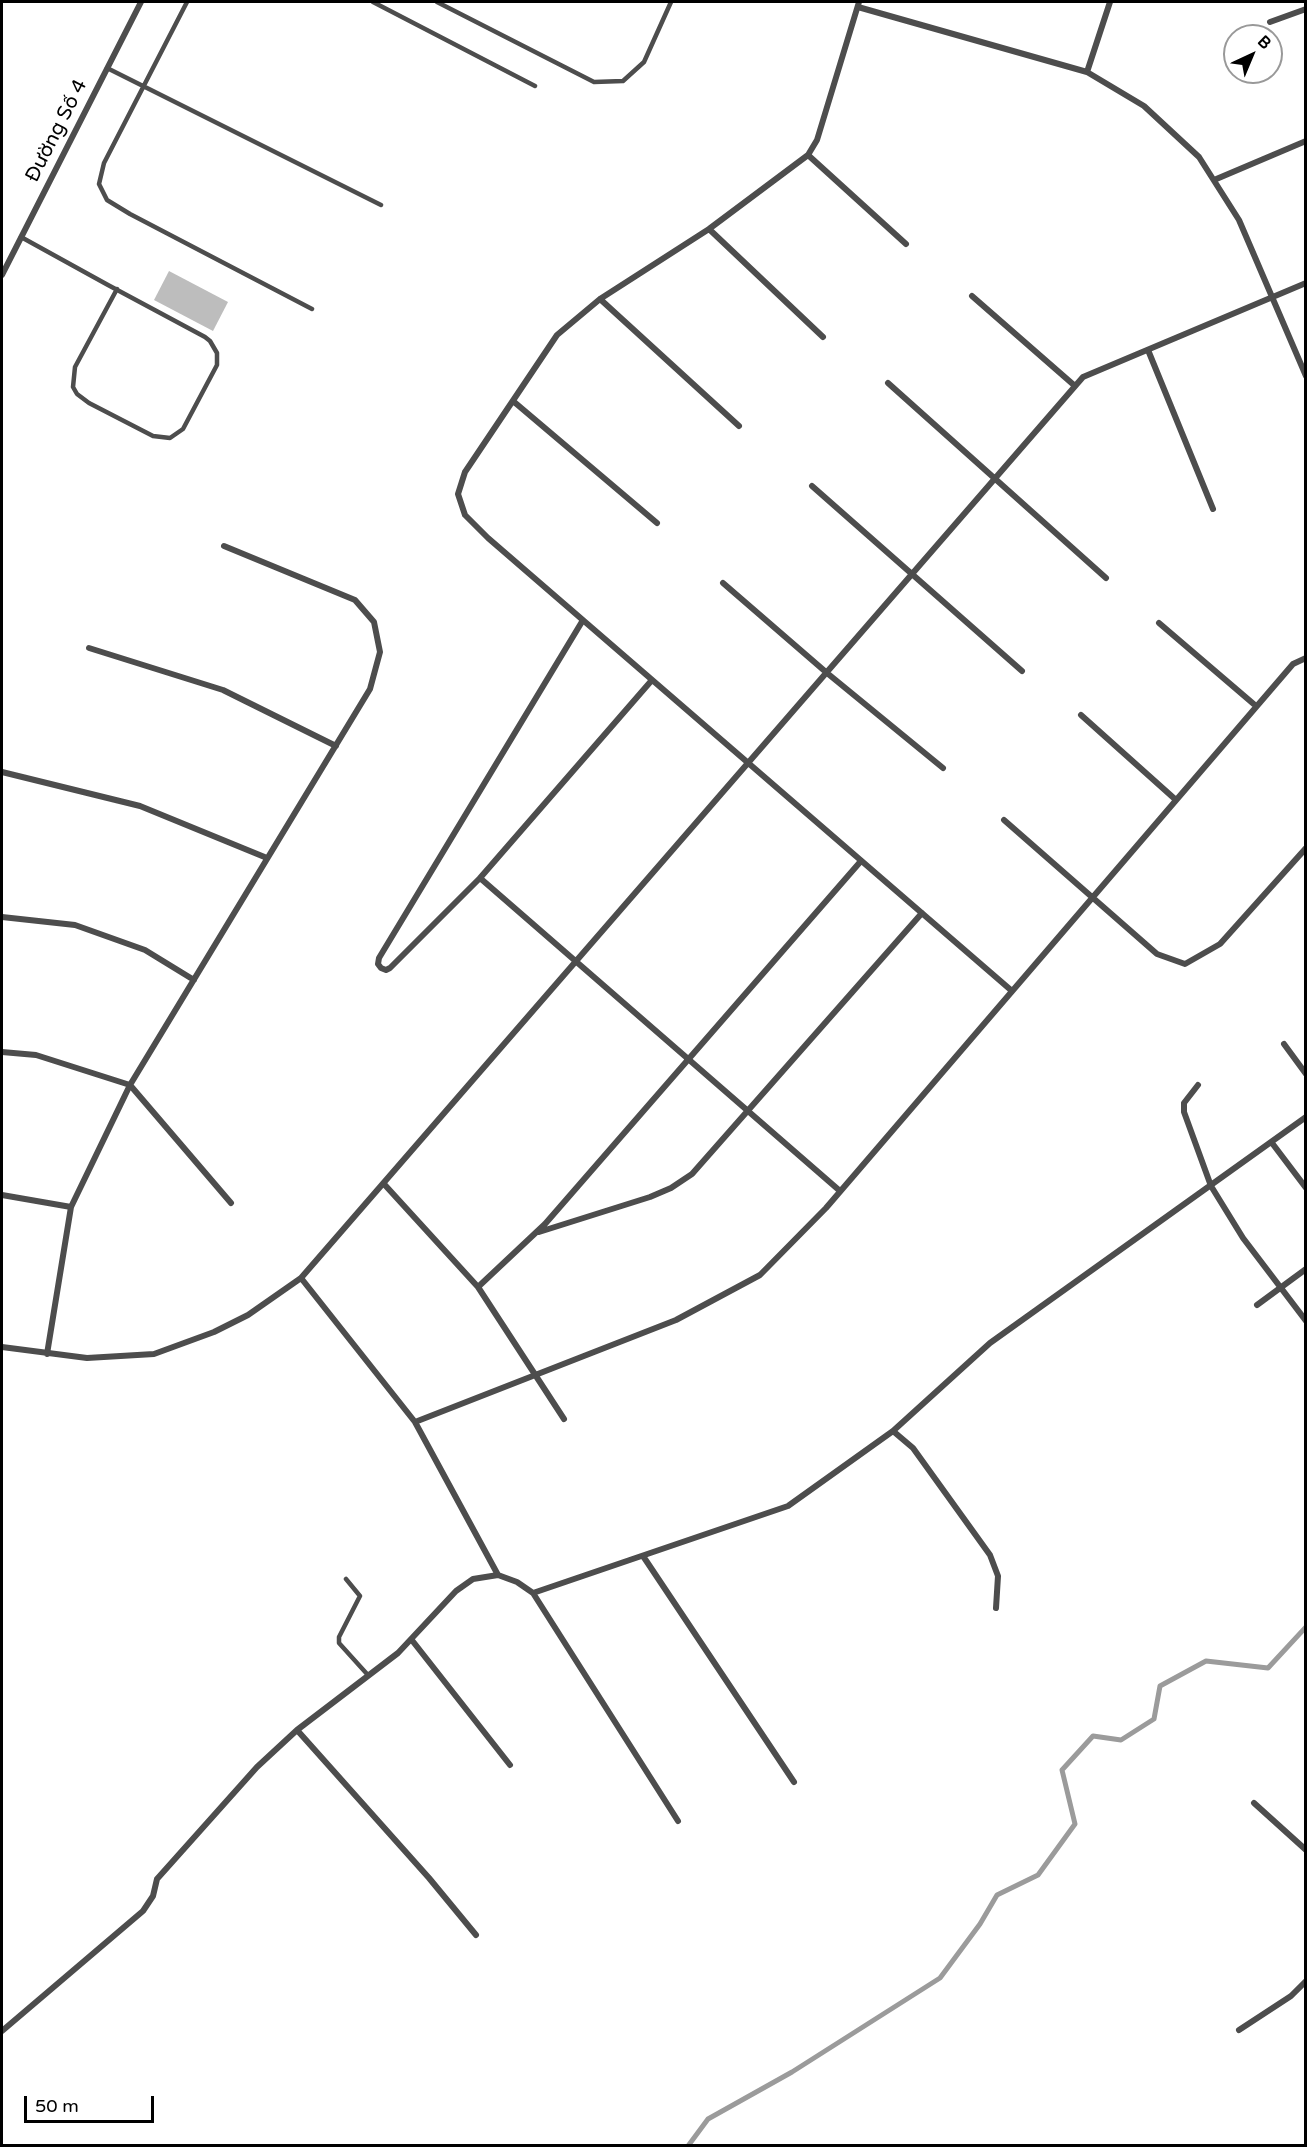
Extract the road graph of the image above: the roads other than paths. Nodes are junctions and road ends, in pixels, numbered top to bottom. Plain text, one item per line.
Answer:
1 (141, 2) edge
2 (186, 2) edge
3 (374, 2) edge
4 (437, 2) edge
5 (671, 2) edge
6 (1110, 2) edge
7 (858, 4) edge
8 (1305, 9) edge
9 (1270, 22) dead end
10 (107, 68) junction
11 (1087, 72) junction
12 (142, 84) junction
13 (536, 86) dead end
14 (1305, 141) edge
15 (808, 155) junction
16 (1214, 180) junction
17 (381, 205) dead end
18 (709, 229) junction
19 (21, 237) junction
20 (906, 244) dead end
21 (2, 275) edge
22 (1305, 283) edge
23 (117, 289) junction
24 (972, 296) dead end
25 (1271, 297) junction
26 (600, 299) junction
27 (312, 309) dead end
28 (823, 337) dead end
29 (1148, 350) junction
30 (1305, 376) edge
31 (888, 383) dead end
32 (1075, 386) junction
33 (513, 401) junction
34 (739, 426) dead end
35 (994, 480) junction
36 (812, 486) dead end
37 (1213, 509) dead end
38 (657, 523) dead end
39 (224, 546) dead end
40 (913, 573) junction
41 (1106, 578) dead end
42 (723, 583) dead end
43 (583, 620) junction
44 (1159, 623) dead end
45 (89, 648) dead end
46 (1305, 658) edge
47 (1022, 671) dead end
48 (827, 673) junction
49 (652, 680) junction
50 (1256, 706) junction
51 (1081, 715) dead end
52 (336, 746) junction
53 (749, 763) junction
54 (944, 768) dead end
55 (2, 772) edge
56 (1176, 800) junction
57 (1004, 820) dead end
58 (1305, 848) edge
59 (267, 858) junction
60 (861, 861) junction
61 (480, 878) junction
62 (1093, 896) junction
63 (922, 913) junction
64 (2, 917) edge
65 (576, 962) junction
66 (194, 980) junction
67 (1012, 991) junction
68 (1284, 1044) dead end
69 (2, 1052) edge
70 (688, 1059) junction
71 (1305, 1074) edge
72 (130, 1085) junction
73 (1198, 1085) dead end
74 (748, 1111) junction
75 (1305, 1117) edge
76 (1272, 1143) junction
77 (384, 1184) junction
78 (1211, 1186) junction
79 (1305, 1188) edge
80 (840, 1191) junction
81 (2, 1195) edge
82 (231, 1203) dead end
83 (71, 1207) junction
84 (536, 1233) junction
85 (1305, 1269) edge
86 (301, 1278) junction
87 (478, 1287) junction
88 (1281, 1287) junction
89 (1257, 1305) dead end
90 (1305, 1321) edge
91 (2, 1347) edge
92 (47, 1354) junction
93 (535, 1375) junction
94 (564, 1419) dead end
95 (415, 1422) junction
96 (893, 1431) junction
97 (643, 1556) junction
98 (498, 1575) junction
99 (346, 1579) dead end
100 (533, 1593) junction
101 (996, 1608) dead end
102 (411, 1639) junction
103 (367, 1674) junction
104 (297, 1730) junction
105 (510, 1765) dead end
106 (794, 1782) dead end
107 (1254, 1803) dead end
108 (678, 1821) dead end
109 (1305, 1850) edge
110 (476, 1935) dead end
111 (1305, 1981) edge
112 (1239, 2030) dead end
113 (2, 2031) edge

1 - 10 street, Đường Số 4
2 - 12 lane
3 - 13 lane
4 - 5 lane
6 - 11 street
7 - 11 street
7 - 15 street
8 - 9 street
10 - 12 lane
10 - 19 street, Đường Số 4
11 - 16 street
12 - 17 lane
12 - 27 lane
14 - 16 street
15 - 18 street
15 - 20 street
16 - 25 street
18 - 26 street
18 - 28 street
19 - 21 street, Đường Số 4
19 - 23 lane
22 - 25 street
23 - 23 lane
24 - 32 street
25 - 29 street
25 - 30 street
26 - 33 street
26 - 34 street
29 - 32 street
29 - 37 street
31 - 35 street
32 - 35 street
33 - 38 street
33 - 43 street
35 - 40 street
35 - 41 street
36 - 40 street
39 - 52 street
40 - 47 street
40 - 48 street
42 - 48 street
43 - 49 street
43 - 61 street
44 - 50 street
45 - 52 street
46 - 50 street
48 - 53 street
48 - 54 street
49 - 53 street
49 - 61 street
50 - 56 street
51 - 56 street
52 - 59 street
53 - 60 street
53 - 65 street
55 - 59 street
56 - 62 street
57 - 62 street
58 - 62 street
59 - 66 street
60 - 63 street
60 - 70 street
61 - 65 street
62 - 67 street
63 - 67 street
63 - 74 street
64 - 66 street
65 - 70 street
65 - 77 street
66 - 72 street
67 - 80 street
68 - 71 street
69 - 72 street
70 - 74 street
70 - 84 street
72 - 82 street
72 - 83 street
73 - 78 street
74 - 80 street
74 - 84 street
75 - 76 street
76 - 78 street
76 - 79 street
77 - 86 street
77 - 87 street
78 - 88 street
78 - 96 street
80 - 93 street
81 - 83 street
83 - 92 street
84 - 87 street
85 - 88 street
86 - 92 street
86 - 95 street
87 - 93 street
88 - 89 street
88 - 90 street
91 - 92 street
93 - 94 street
93 - 95 street
95 - 98 street
96 - 97 street
96 - 101 street
97 - 100 street
97 - 106 street
98 - 100 street
98 - 102 street
99 - 103 lane
100 - 108 street
102 - 103 street
102 - 105 street
103 - 104 street
104 - 110 street
104 - 113 street
107 - 109 street
111 - 112 street

